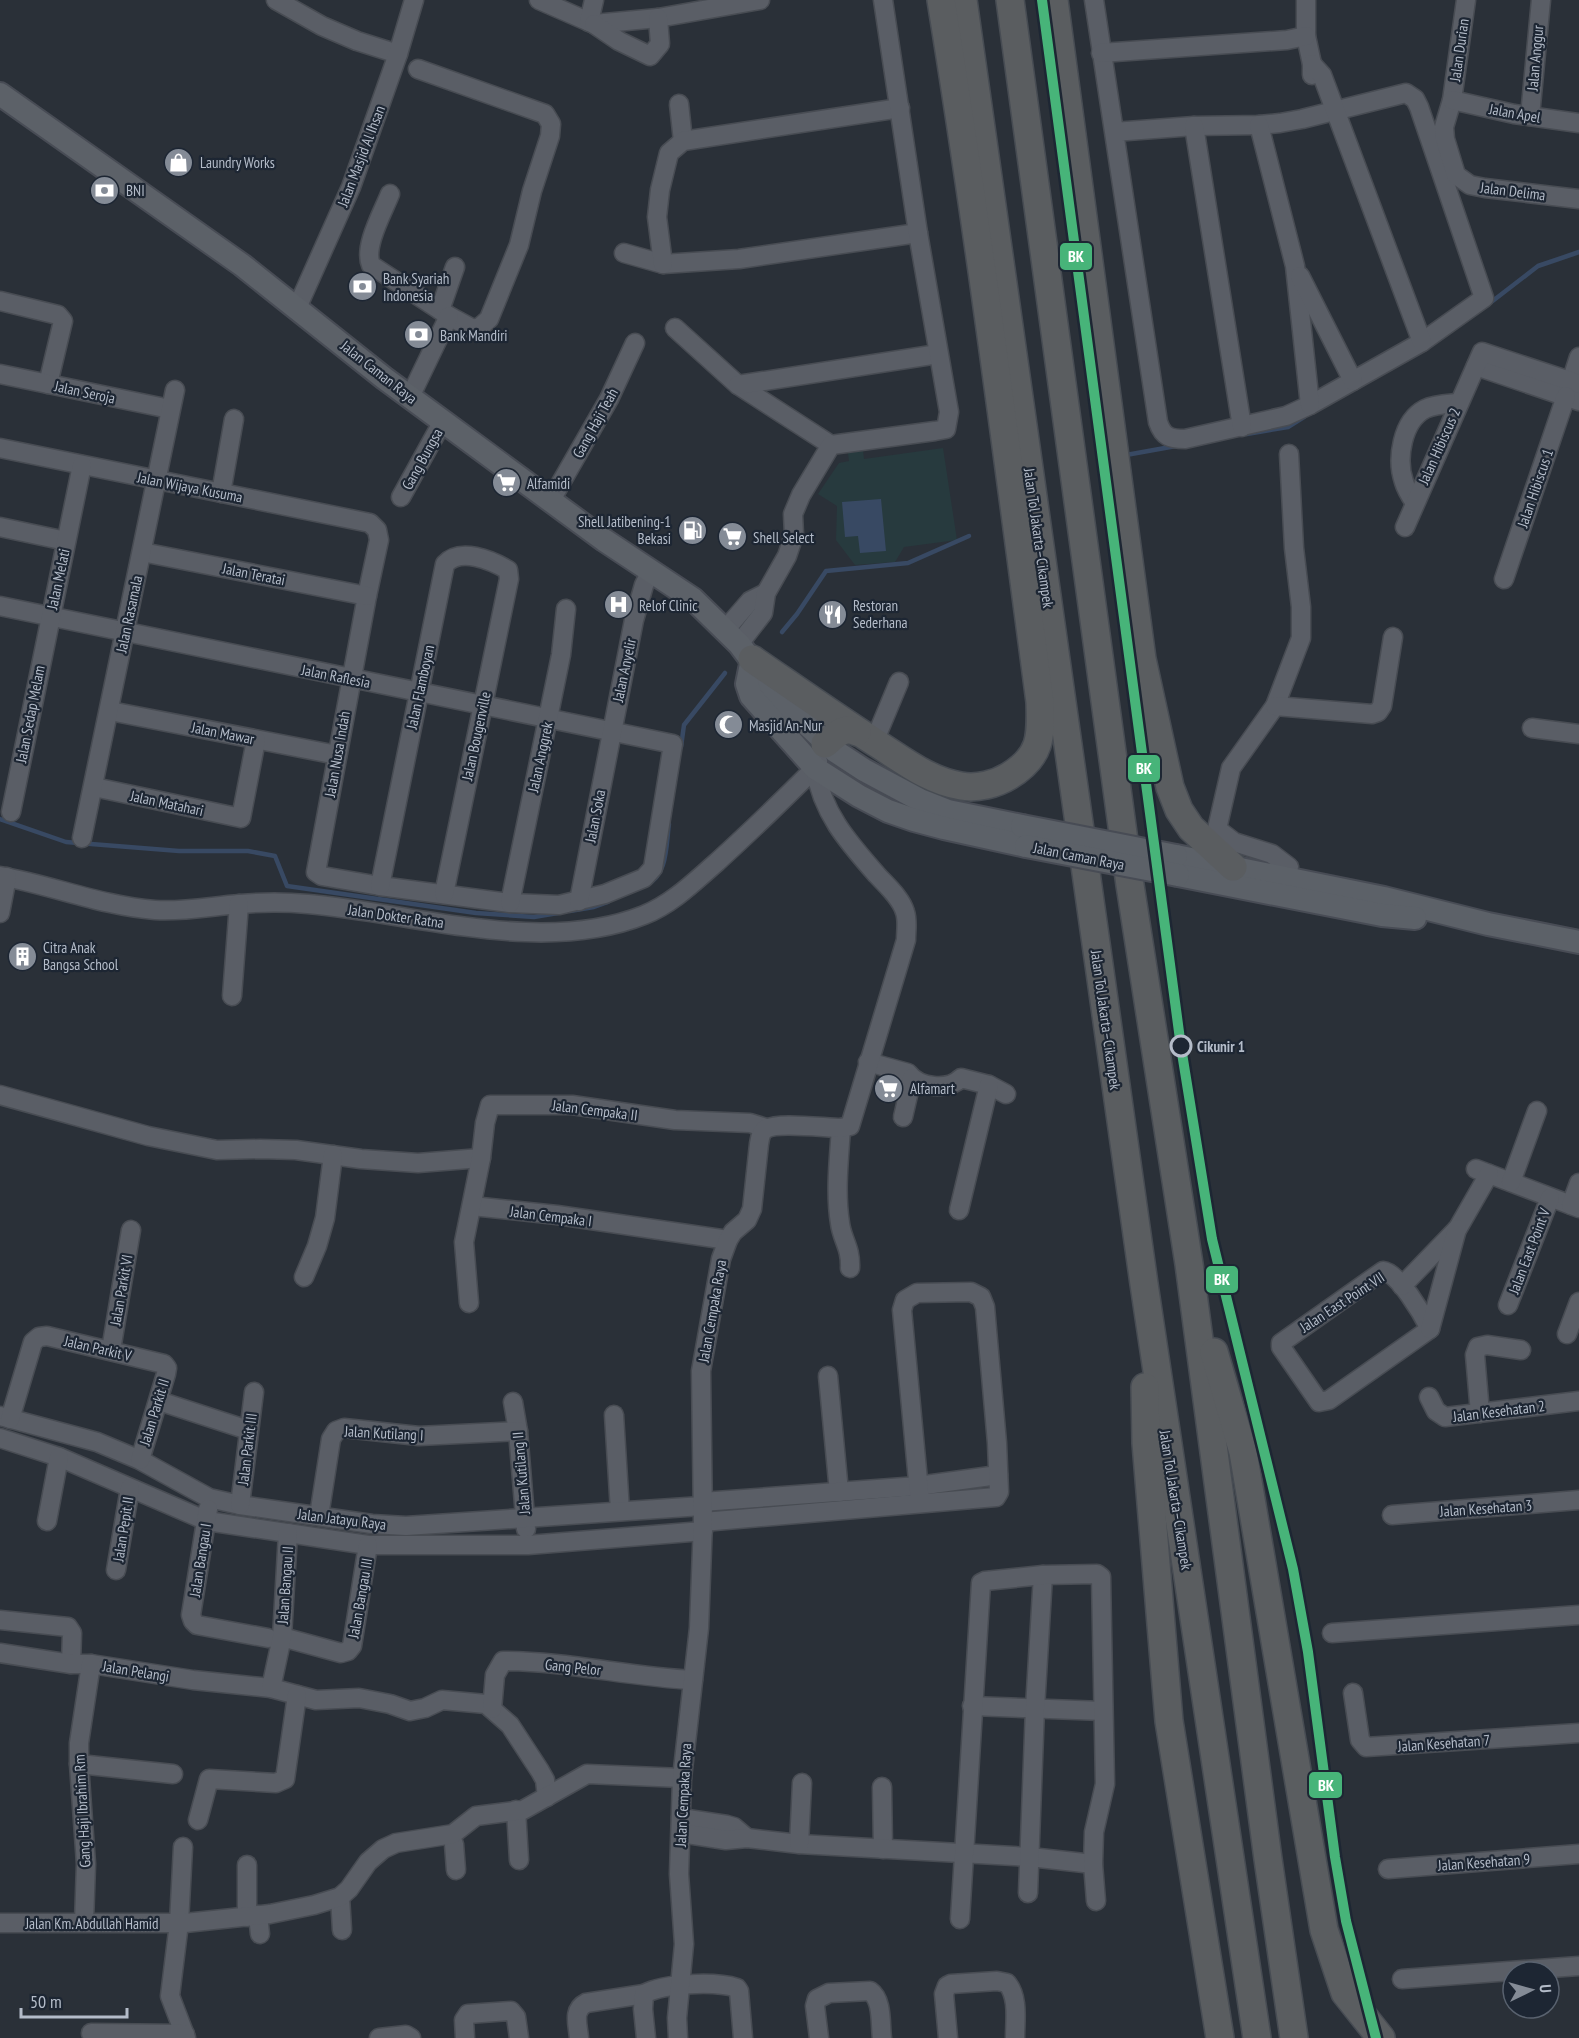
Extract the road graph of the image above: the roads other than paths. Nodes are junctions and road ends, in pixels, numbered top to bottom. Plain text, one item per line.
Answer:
1 (276, 0) edge
2 (414, 0) edge
3 (539, 0) edge
4 (594, 0) edge
5 (760, 0) edge
6 (883, 0) edge
7 (941, 0) edge
8 (963, 0) edge
9 (1011, 0) edge
10 (1054, 0) edge
11 (1094, 0) edge
12 (1306, 0) edge
13 (1466, 0) edge
14 (1540, 0) edge
15 (658, 18) junction
16 (592, 23) junction
17 (1306, 36) junction
18 (1101, 53) junction
19 (398, 54) junction
20 (418, 69) dead end
21 (0, 94) edge
22 (1452, 100) junction
23 (678, 104) dead end
24 (900, 108) junction
25 (1329, 113) junction
26 (1530, 117) junction
27 (1579, 123) edge
28 (1258, 125) junction
29 (1194, 126) junction
30 (1114, 132) junction
31 (683, 141) junction
32 (390, 194) dead end
33 (1579, 199) edge
34 (918, 233) junction
35 (624, 252) dead end
36 (663, 264) junction
37 (1295, 266) junction
38 (455, 267) dead end
39 (0, 300) edge
40 (297, 308) junction
41 (444, 313) junction
42 (675, 328) dead end
43 (1422, 342) junction
44 (635, 343) dead end
45 (938, 354) junction
46 (1579, 357) edge
47 (0, 374) edge
48 (1353, 381) junction
49 (48, 384) junction
50 (738, 385) junction
51 (175, 390) dead end
52 (1574, 391) edge
53 (410, 397) junction
54 (1458, 403) junction
55 (1310, 405) junction
56 (170, 409) junction
57 (234, 419) dead end
58 (443, 421) junction
59 (1242, 426) junction
60 (831, 445) junction
61 (0, 448) edge
62 (1289, 454) dead end
63 (82, 465) junction
64 (157, 480) junction
65 (221, 493) junction
66 (401, 497) dead end
67 (551, 500) junction
68 (1415, 503) junction
69 (0, 527) edge
70 (1405, 527) dead end
71 (377, 530) joint
72 (66, 541) junction
73 (142, 552) junction
74 (660, 577) junction
75 (509, 579) joint
76 (1504, 579) dead end
77 (367, 596) junction
78 (0, 606) edge
79 (566, 609) dead end
80 (50, 617) junction
81 (124, 633) junction
82 (1393, 637) dead end
83 (738, 644) junction
84 (351, 679) junction
85 (899, 682) dead end
86 (419, 692) junction
87 (483, 704) junction
88 (1275, 706) junction
89 (110, 711) junction
90 (548, 717) junction
91 (1532, 728) dead end
92 (611, 731) junction
93 (1579, 734) edge
94 (786, 736) junction
95 (865, 737) junction
96 (256, 740) junction
97 (337, 755) junction
98 (820, 756) junction
99 (94, 787) junction
100 (10, 812) dead end
101 (762, 822) junction
102 (82, 838) dead end
103 (1233, 867) junction
104 (1289, 867) dead end
105 (1200, 870) junction
106 (3, 876) edge
107 (380, 886) junction
108 (444, 894) junction
109 (579, 901) junction
110 (510, 903) junction
111 (239, 904) junction
112 (1383, 907) junction
113 (0, 913) edge
114 (1579, 942) edge
115 (232, 996) dead end
116 (868, 1062) junction
117 (912, 1078) junction
118 (989, 1085) junction
119 (1006, 1094) dead end
120 (0, 1095) edge
121 (1537, 1111) dead end
122 (903, 1117) dead end
123 (766, 1128) junction
124 (841, 1128) junction
125 (333, 1155) junction
126 (481, 1158) junction
127 (1511, 1182) junction
128 (1579, 1183) edge
129 (1550, 1198) junction
130 (472, 1206) junction
131 (1575, 1206) edge
132 (959, 1210) dead end
133 (1458, 1228) junction
134 (131, 1230) dead end
135 (728, 1240) junction
136 (1189, 1264) junction
137 (850, 1268) dead end
138 (304, 1277) dead end
139 (1144, 1284) junction
140 (1402, 1286) junction
141 (1579, 1302) edge
142 (469, 1303) dead end
143 (1508, 1305) dead end
144 (1430, 1329) junction
145 (1567, 1334) dead end
146 (111, 1350) junction
147 (1521, 1350) dead end
148 (164, 1364) joint
149 (828, 1376) dead end
150 (254, 1392) dead end
151 (1429, 1397) dead end
152 (159, 1401) junction
153 (1579, 1401) edge
154 (513, 1402) dead end
155 (1480, 1413) junction
156 (614, 1415) dead end
157 (5, 1418) edge
158 (248, 1430) junction
159 (518, 1431) junction
160 (0, 1437) edge
161 (59, 1457) junction
162 (140, 1460) junction
163 (130, 1488) junction
164 (838, 1492) junction
165 (919, 1494) junction
166 (209, 1498) junction
167 (1579, 1500) edge
168 (240, 1505) junction
169 (620, 1511) junction
170 (703, 1515) junction
171 (1392, 1515) dead end
172 (319, 1516) junction
173 (525, 1518) junction
174 (47, 1521) dead end
175 (207, 1521) junction
176 (288, 1533) junction
177 (369, 1545) junction
178 (528, 1545) junction
179 (116, 1570) dead end
180 (1043, 1575) junction
181 (1579, 1615) edge
182 (0, 1620) edge
183 (1332, 1633) dead end
184 (275, 1638) junction
185 (0, 1653) edge
186 (71, 1664) junction
187 (91, 1664) junction
188 (693, 1680) junction
189 (271, 1688) junction
190 (1353, 1693) dead end
191 (297, 1695) junction
192 (972, 1706) junction
193 (492, 1708) junction
194 (1035, 1708) junction
195 (1103, 1711) junction
196 (1579, 1733) edge
197 (79, 1764) junction
198 (173, 1774) dead end
199 (682, 1778) junction
200 (802, 1783) dead end
201 (882, 1787) dead end
202 (547, 1797) junction
203 (516, 1810) junction
204 (198, 1820) dead end
205 (681, 1825) junction
206 (747, 1838) junction
207 (454, 1844) dead end
208 (798, 1844) junction
209 (183, 1847) dead end
210 (883, 1849) junction
211 (964, 1854) junction
212 (1579, 1854) edge
213 (1030, 1857) junction
214 (519, 1860) dead end
215 (1093, 1864) junction
216 (247, 1865) dead end
217 (1388, 1869) dead end
218 (456, 1870) dead end
219 (1028, 1893) dead end
220 (340, 1897) junction
221 (1096, 1901) dead end
222 (253, 1916) junction
223 (960, 1919) dead end
224 (84, 1922) junction
225 (0, 1923) edge
226 (182, 1923) junction
227 (342, 1930) dead end
228 (260, 1934) dead end
229 (1579, 1966) edge
230 (1402, 1979) dead end
231 (679, 1985) junction
232 (644, 1994) junction
233 (91, 2033) dead end
234 (186, 2036) edge
235 (407, 2037) edge
236 (380, 2038) edge
237 (465, 2038) edge
238 (519, 2038) edge
239 (579, 2038) edge
240 (646, 2038) edge
241 (678, 2038) edge
242 (743, 2038) edge
243 (819, 2038) edge
244 (882, 2038) edge
245 (948, 2038) edge
246 (1015, 2038) edge
247 (1220, 2038) edge
248 (1257, 2038) edge
249 (1294, 2038) edge
250 (1382, 2038) edge

1 - 19 street
2 - 19 street, Jalan Masjid Al Ihsan
3 - 16 street
4 - 16 street
5 - 15 street
6 - 24 street
7 - 95 highway
8 - 139 highway, Jalan Tol Jakarta–Cikampek
9 - 136 highway
10 - 103 highway
11 - 18 street
12 - 17 street
13 - 22 street, Jalan Durian
14 - 26 street, Jalan Anggur
15 - 16 street
15 - 16 street
17 - 18 street
17 - 25 street
18 - 30 street
19 - 40 street, Jalan Masjid Al Ihsan
20 - 41 street
21 - 40 main road, Jalan Caman Raya
22 - 26 street, Jalan Apel
22 - 33 street, Jalan Delima
23 - 31 street
24 - 31 street
24 - 34 street
25 - 28 street
25 - 43 street
25 - 43 street
26 - 27 street, Jalan Apel
28 - 29 street
28 - 37 street
29 - 30 street
29 - 59 street
30 - 59 street
31 - 36 street
32 - 41 street
34 - 36 street
34 - 45 street
35 - 36 street
37 - 48 street
37 - 55 street
38 - 41 street
39 - 49 street
40 - 53 main road, Jalan Caman Raya
41 - 53 street
42 - 50 street
43 - 48 street
44 - 67 street, Gang Haji Teah
45 - 50 street
45 - 60 street
46 - 52 street, Jalan Hibiscus 1
47 - 49 street, Jalan Seroja
48 - 55 street
49 - 56 street, Jalan Seroja
50 - 60 street
51 - 56 street, Jalan Rasamala
52 - 54 street, Jalan Hibiscus 2
52 - 76 street, Jalan Hibiscus 1
53 - 58 main road, Jalan Caman Raya
54 - 68 street, Jalan Hibiscus 2
54 - 68 street
55 - 59 street
56 - 64 street, Jalan Rasamala
57 - 65 street
58 - 66 street, Gang Bungsa
58 - 67 main road, Jalan Caman Raya
60 - 83 street
61 - 63 street, Jalan Wijaya Kusuma
62 - 88 street
63 - 64 street, Jalan Wijaya Kusuma
63 - 72 street, Jalan Melati
64 - 65 street, Jalan Wijaya Kusuma
64 - 73 street, Jalan Rasamala
65 - 71 street, Jalan Wijaya Kusuma
67 - 74 main road, Jalan Caman Raya
68 - 70 street, Jalan Hibiscus 2
69 - 72 street, Jalan Melati
71 - 77 street, Jalan Nusa Indah
72 - 80 street, Jalan Melati
73 - 77 street, Jalan Teratai
73 - 81 street, Jalan Rasamala
74 - 83 main road, Jalan Caman Raya
74 - 92 street, Jalan Anyelir
75 - 86 street, Jalan Flamboyan
75 - 87 street, Jalan Bougenville
77 - 84 street, Jalan Nusa Indah
78 - 80 street, Jalan Raflesia
79 - 90 street, Jalan Anggrek
80 - 81 street, Jalan Raflesia
80 - 100 street, Jalan Sedap Melam
81 - 84 street, Jalan Raflesia
81 - 89 street, Jalan Rasamala
82 - 88 street
83 - 94 main road, Jalan Caman Raya
83 - 95 highway
83 - 98 main road, Jalan Caman Raya
84 - 86 street, Jalan Raflesia
84 - 97 street, Jalan Nusa Indah
85 - 95 street
86 - 87 street, Jalan Raflesia
86 - 107 street, Jalan Flamboyan
87 - 90 street, Jalan Raflesia
87 - 108 street, Jalan Bougenville
88 - 104 street
89 - 96 street, Jalan Mawar
89 - 99 street, Jalan Rasamala
90 - 92 street, Jalan Raflesia
90 - 110 street, Jalan Anggrek
91 - 93 street
92 - 109 street, Jalan Soka
92 - 109 street, Jalan Raflesia
94 - 98 main road, Jalan Caman Raya
94 - 101 street, Jalan Dokter Ratna
95 - 98 highway
96 - 97 street, Jalan Mawar
96 - 99 street, Jalan Matahari
97 - 107 street, Jalan Nusa Indah
98 - 101 street, Jalan Dokter Ratna
98 - 105 main road, Jalan Caman Raya, bridge
98 - 116 street
99 - 102 street, Jalan Rasamala
101 - 111 street, Jalan Dokter Ratna
103 - 105 main road, Jalan Caman Raya
103 - 112 main road, Jalan Caman Raya
105 - 112 main road, Jalan Caman Raya
106 - 111 street, Jalan Dokter Ratna
106 - 113 street
107 - 108 street
108 - 110 street
109 - 110 street
111 - 115 street
112 - 114 main road, Jalan Caman Raya
116 - 117 street
116 - 124 street
117 - 118 street
117 - 122 street
118 - 119 street
118 - 132 street
120 - 125 street
121 - 127 street
123 - 124 street
123 - 126 street, Jalan Cempaka II
123 - 135 street, Jalan Cempaka Raya
124 - 137 street
125 - 126 street
125 - 138 street
126 - 130 street, Jalan Cempaka II
127 - 129 street
127 - 133 street
128 - 131 street
129 - 131 street
129 - 143 street, Jalan East Point V
130 - 135 street, Jalan Cempaka I
130 - 142 street
133 - 140 street
133 - 144 street
134 - 146 street, Jalan Parkit VI
135 - 170 street, Jalan Cempaka Raya
136 - 249 highway
136 - 250 highway
139 - 247 highway
139 - 248 highway, Jalan Tol Jakarta–Cikampek
140 - 144 street, Jalan East Point VII
140 - 144 street, Jalan East Point VII
141 - 145 street
146 - 148 street, Jalan Parkit V
146 - 157 street, Jalan Parkit V
147 - 155 street
148 - 152 street, Jalan Parkit II
149 - 164 street
150 - 158 street, Jalan Parkit III
151 - 155 street, Jalan Kesehatan 2
152 - 158 street
152 - 162 street, Jalan Parkit II
153 - 155 street, Jalan Kesehatan 2
154 - 159 street, Jalan Kutilang II
156 - 169 street
157 - 162 street, Jalan Jatayu Raya
158 - 168 street, Jalan Parkit III
159 - 172 street, Jalan Kutilang I
159 - 173 street, Jalan Kutilang II
160 - 161 street, Jalan Jatayu Raya
161 - 163 street, Jalan Jatayu Raya
161 - 174 street
162 - 166 street, Jalan Jatayu Raya
163 - 175 street, Jalan Jatayu Raya
163 - 179 street, Jalan Pepit II
164 - 165 street
164 - 170 street
165 - 165 street
165 - 170 street
166 - 168 street, Jalan Jatayu Raya
166 - 175 street, Jalan Bangau I
167 - 171 street, Jalan Kesehatan 3
168 - 172 street, Jalan Jatayu Raya
169 - 170 street, Jalan Jatayu Raya
169 - 173 street, Jalan Jatayu Raya
170 - 178 street, Jalan Jatayu Raya
170 - 188 street, Jalan Cempaka Raya
172 - 173 street, Jalan Jatayu Raya
173 - 178 street, Jalan Kutilang II
175 - 176 street, Jalan Jatayu Raya
175 - 184 street, Jalan Bangau I
176 - 177 street, Jalan Jatayu Raya
176 - 184 street, Jalan Bangau II
177 - 178 street, Jalan Jatayu Raya
177 - 184 street, Jalan Bangau III
180 - 192 street
180 - 194 street
180 - 195 street
181 - 183 street
182 - 186 street
184 - 189 street, Jalan Bangau II
185 - 186 street, Jalan Pelangi
186 - 187 street, Jalan Pelangi
187 - 189 street, Jalan Pelangi
187 - 197 street, Gang Haji Ibrahim Rm
188 - 193 street, Gang Pelor
188 - 199 street, Jalan Cempaka Raya
189 - 191 street, Jalan Pelangi
190 - 196 street, Jalan Kesehatan 7
191 - 193 street, Jalan Pelangi
191 - 204 street
192 - 194 street
192 - 211 street
193 - 202 street
194 - 195 street
194 - 213 street
195 - 215 street
197 - 198 street
197 - 224 street, Gang Haji Ibrahim Rm
199 - 202 street
199 - 205 street, Jalan Cempaka Raya
200 - 208 street
201 - 210 street
202 - 203 street
203 - 214 street
203 - 220 street
205 - 206 street
205 - 206 street
205 - 231 street, Jalan Cempaka Raya
206 - 208 street
207 - 218 street
208 - 210 street
209 - 226 street
210 - 211 street
211 - 213 street
211 - 223 street
212 - 217 street, Jalan Kesehatan 9
213 - 215 street
213 - 219 street
215 - 221 street
216 - 222 street
220 - 222 street, Jalan Km. Abdullah Hamid
220 - 227 street
222 - 226 street, Jalan Km. Abdullah Hamid
222 - 228 street
224 - 225 street, Jalan Km. Abdullah Hamid
224 - 226 street, Jalan Km. Abdullah Hamid
226 - 234 street
229 - 230 street
231 - 232 street
231 - 241 street, Jalan Cempaka Raya
231 - 242 street
232 - 239 street
232 - 240 street
233 - 234 street
235 - 236 street
237 - 238 street
243 - 244 street
245 - 246 street

